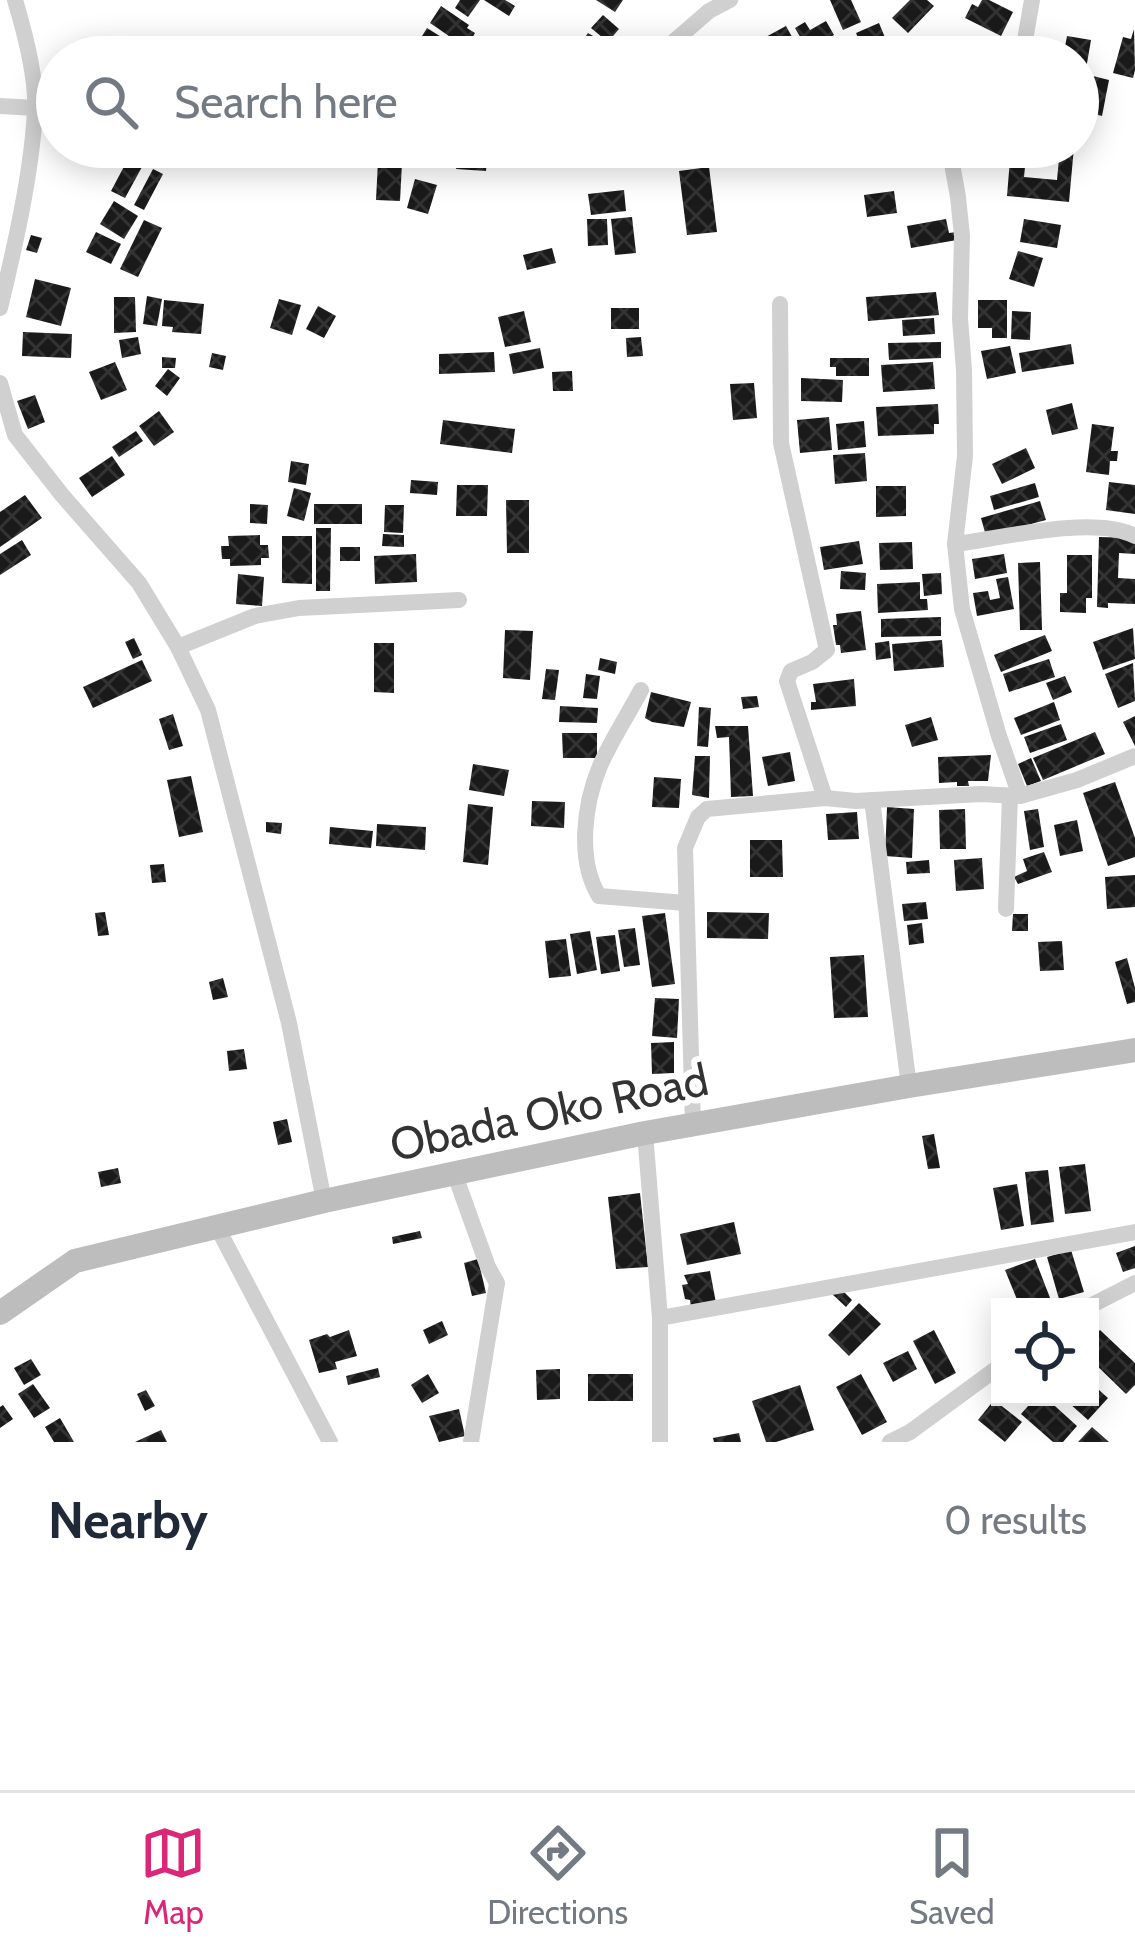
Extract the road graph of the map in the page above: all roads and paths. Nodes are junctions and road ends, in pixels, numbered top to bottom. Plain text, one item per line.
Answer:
1 (15, 0) edge
2 (730, 0) edge
3 (1032, 0) edge
4 (681, 36) edge
5 (1026, 36) edge
6 (0, 106) edge
7 (36, 108) junction
8 (952, 168) edge
9 (9, 239) edge
10 (780, 304) dead end
11 (0, 308) edge
12 (0, 383) edge
13 (1135, 536) edge
14 (955, 544) junction
15 (460, 600) dead end
16 (178, 647) junction
17 (641, 690) dead end
18 (1135, 755) edge
19 (1015, 796) junction
20 (825, 798) junction
21 (872, 800) junction
22 (685, 903) junction
23 (1006, 909) dead end
24 (1135, 1050) edge
25 (910, 1086) junction
26 (693, 1124) junction
27 (645, 1132) junction
28 (455, 1175) junction
29 (324, 1201) junction
30 (217, 1227) junction
31 (1135, 1232) edge
32 (1135, 1282) edge
33 (1099, 1301) edge
34 (0, 1313) edge
35 (660, 1318) junction
36 (991, 1373) edge
37 (912, 1437) edge
38 (330, 1442) edge
39 (471, 1442) edge
40 (660, 1442) edge
41 (890, 1442) edge

1 - 7 street
2 - 4 street
3 - 5 street
6 - 7 street
7 - 9 street
8 - 14 street
9 - 11 street
10 - 20 street
12 - 16 street
13 - 14 street
14 - 19 street
15 - 16 street
16 - 29 street
17 - 22 street
18 - 19 street
19 - 21 street
19 - 23 street
20 - 21 street
20 - 22 street
21 - 25 street
22 - 26 street
24 - 25 main road, Obada Oko Road
25 - 26 main road, Obada Oko Road
26 - 27 main road, Obada Oko Road
27 - 28 main road, Obada Oko Road
27 - 35 street
28 - 29 main road, Obada Oko Road
28 - 39 street
29 - 30 main road, Obada Oko Road
30 - 34 main road, Obada Oko Road
30 - 38 street
31 - 35 street
32 - 33 street
35 - 40 street
36 - 37 street
37 - 41 street

